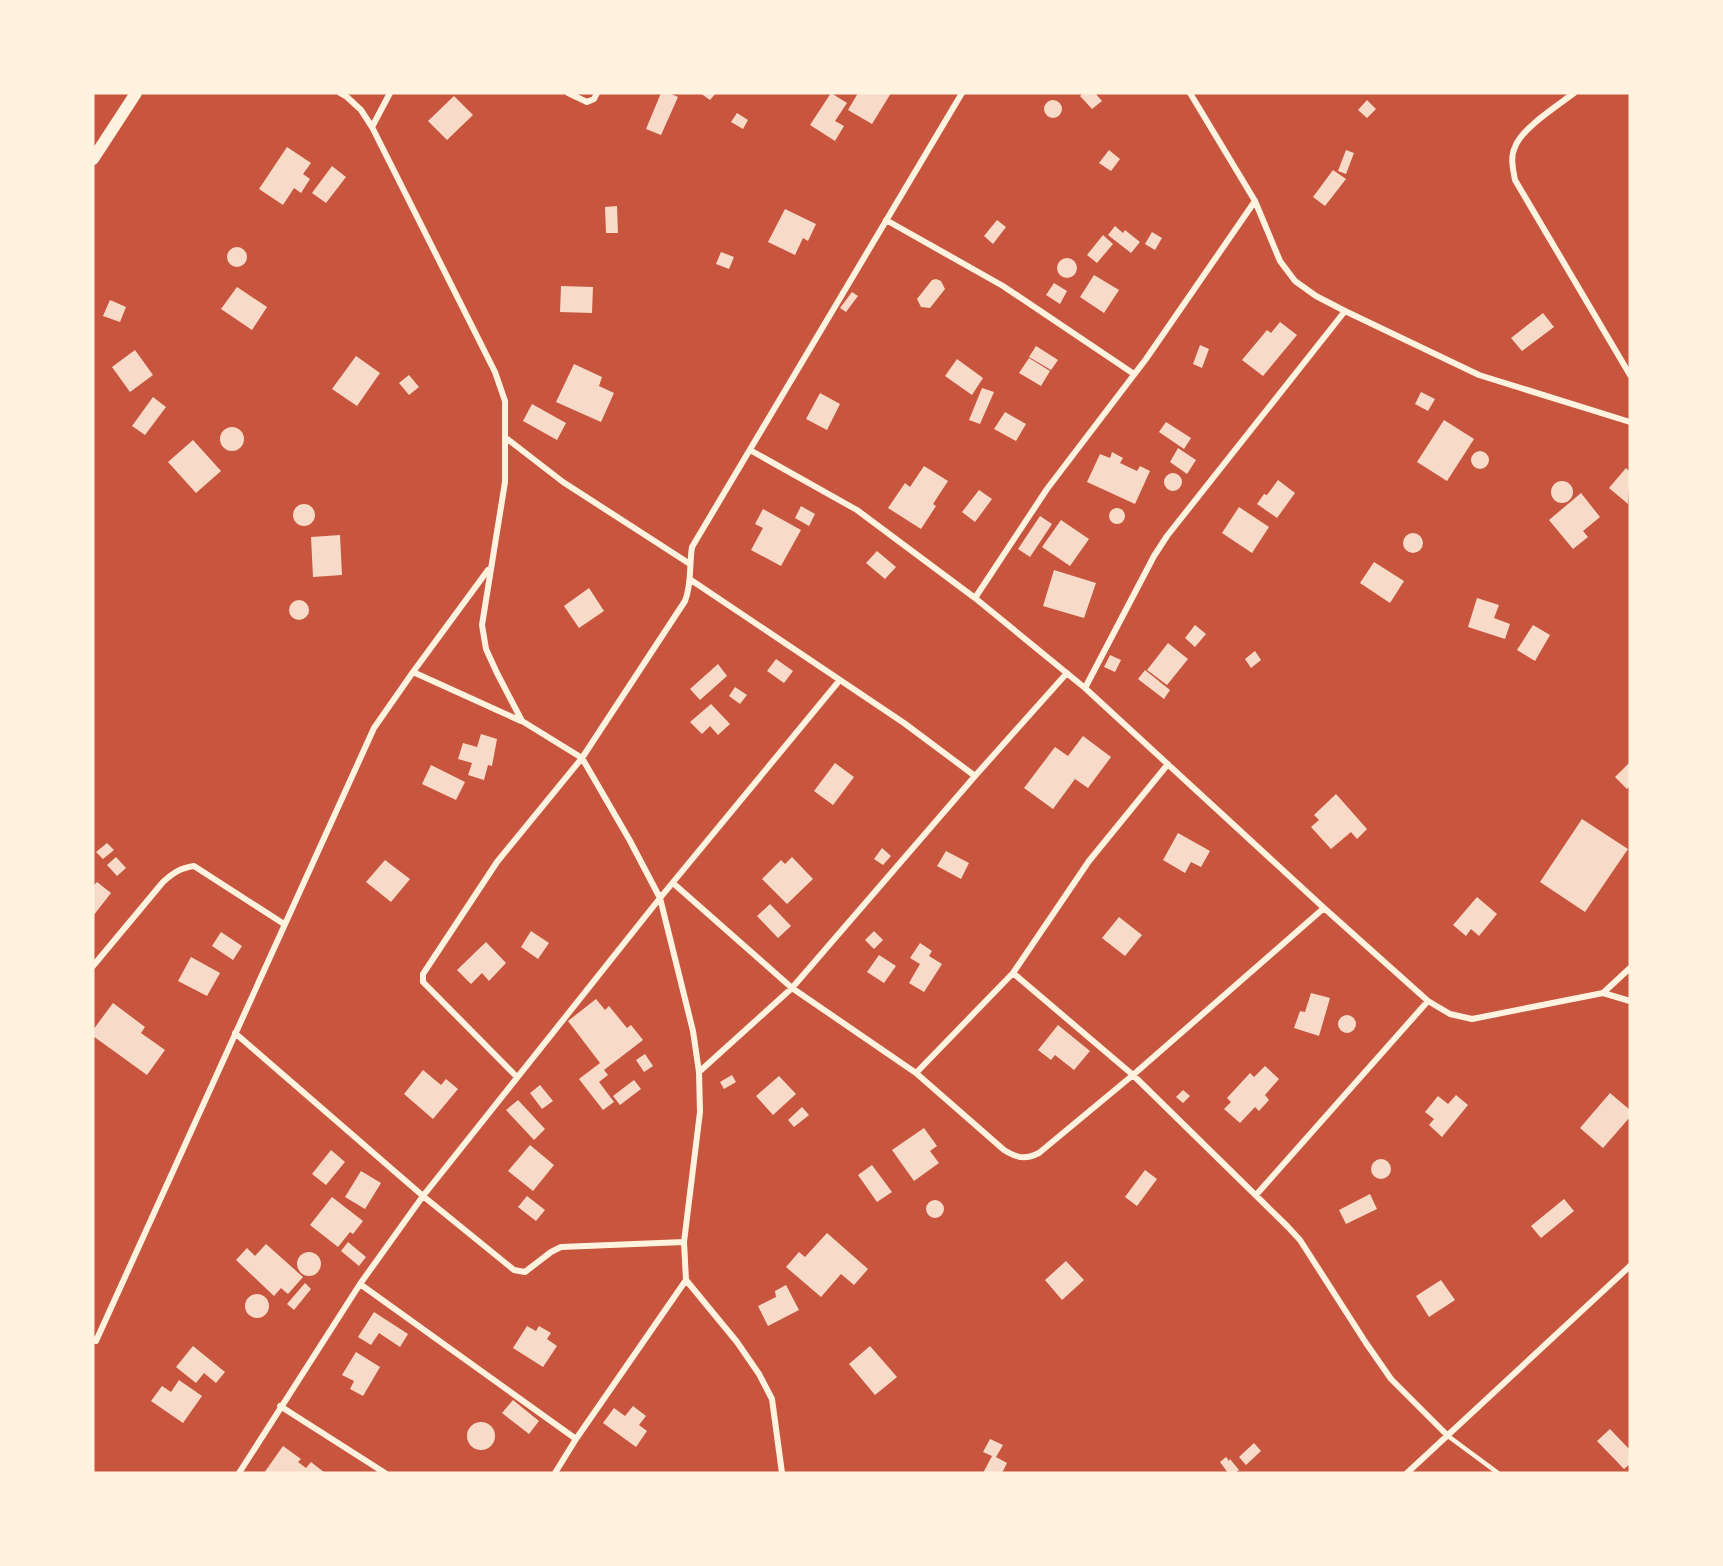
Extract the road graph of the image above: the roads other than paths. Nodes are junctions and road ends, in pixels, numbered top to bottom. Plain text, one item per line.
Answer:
1 (136, 93) edge
2 (340, 93) edge
3 (390, 93) edge
4 (567, 93) edge
5 (597, 93) edge
6 (962, 93) edge
7 (1190, 93) edge
8 (1574, 93) edge
9 (372, 127) junction
10 (93, 159) edge
11 (1254, 201) junction
12 (886, 220) junction
13 (1345, 311) junction
14 (1134, 374) junction
15 (1630, 375) edge
16 (1630, 422) edge
17 (506, 438) junction
18 (750, 450) junction
19 (690, 564) junction
20 (491, 567) junction
21 (691, 580) junction
22 (975, 598) junction
23 (413, 672) junction
24 (1067, 673) junction
25 (839, 681) junction
26 (1085, 688) junction
27 (522, 721) junction
28 (582, 758) junction
29 (1168, 764) junction
30 (975, 776) junction
31 (673, 883) junction
32 (660, 898) junction
33 (1324, 908) junction
34 (284, 924) junction
35 (93, 966) edge
36 (1630, 968) edge
37 (1014, 973) junction
38 (792, 988) junction
39 (1603, 993) junction
40 (1428, 1001) junction
41 (1630, 1001) edge
42 (235, 1034) junction
43 (699, 1072) junction
44 (916, 1072) junction
45 (1133, 1075) junction
46 (517, 1077) junction
47 (1256, 1195) junction
48 (423, 1196) junction
49 (684, 1242) junction
50 (1630, 1266) edge
51 (686, 1280) junction
52 (360, 1284) junction
53 (95, 1340) edge
54 (93, 1348) edge
55 (280, 1406) junction
56 (1448, 1436) junction
57 (576, 1439) junction
58 (239, 1473) edge
59 (385, 1473) edge
60 (555, 1473) edge
61 (782, 1473) edge
62 (1407, 1473) edge
63 (1498, 1473) edge

1 - 10 main road
2 - 9 street
3 - 9 street
4 - 5 street
6 - 12 street
7 - 11 street
8 - 15 street
9 - 17 street
11 - 13 street
11 - 14 street
12 - 14 street
12 - 18 street
13 - 16 street
13 - 26 street
14 - 22 street
17 - 19 street
17 - 20 street
18 - 19 street
18 - 22 street
19 - 21 street
20 - 23 street
20 - 27 street
21 - 25 street
21 - 28 street
22 - 24 street
23 - 27 street
23 - 34 street
24 - 26 street
24 - 30 street
25 - 30 street
25 - 31 street
26 - 29 street
27 - 28 street
28 - 32 street
28 - 46 street
29 - 33 street
29 - 37 street
30 - 38 street
31 - 32 street
31 - 38 street
32 - 43 street
32 - 46 street
33 - 40 street
33 - 45 street
34 - 35 street
34 - 42 street
36 - 39 street
37 - 44 street
37 - 45 street
38 - 43 street
38 - 44 street
39 - 40 street
39 - 41 street
40 - 47 street
42 - 48 street
42 - 53 street
43 - 49 street
44 - 45 street
45 - 47 street
46 - 48 street
47 - 56 street
48 - 49 street
48 - 52 street
49 - 51 street
50 - 56 street
51 - 57 street
51 - 61 street
52 - 55 street
52 - 57 street
53 - 54 street
55 - 58 street
55 - 59 street
56 - 62 street
56 - 63 lane
57 - 60 street

